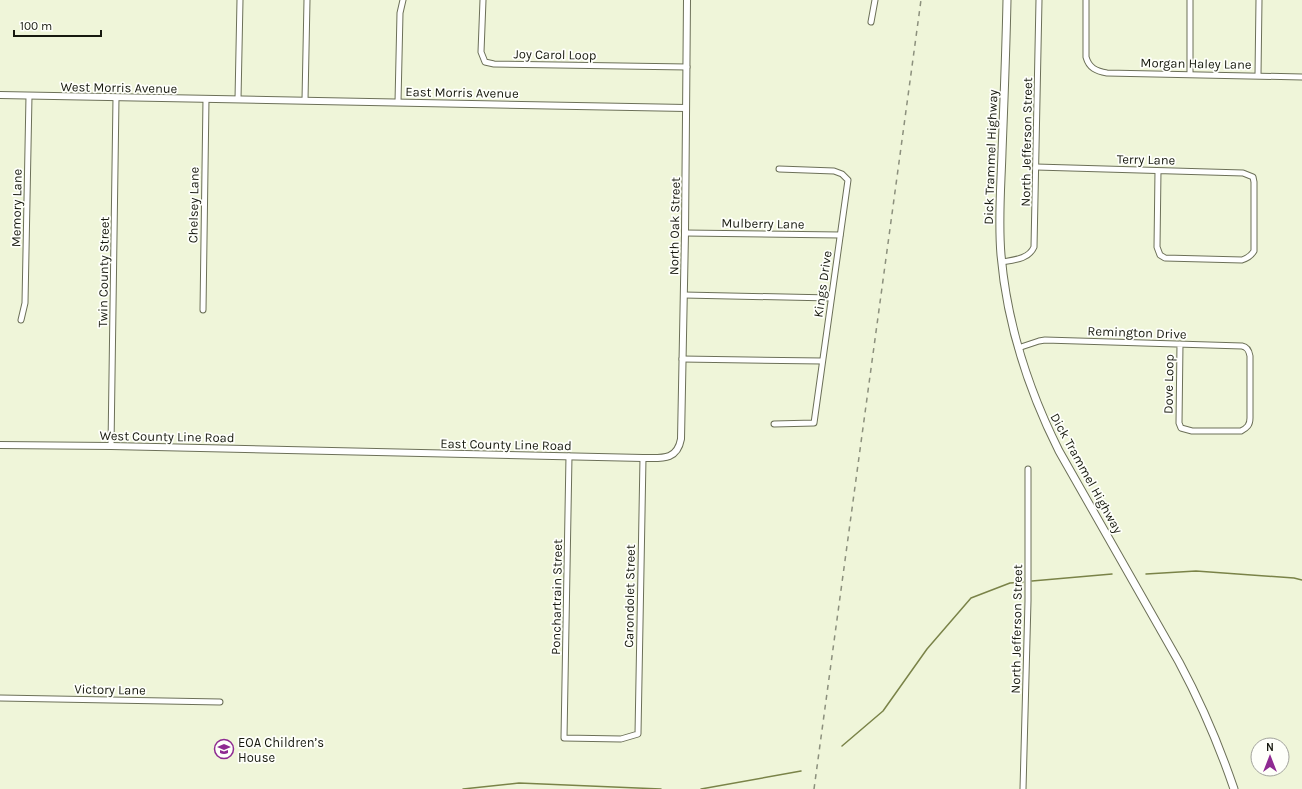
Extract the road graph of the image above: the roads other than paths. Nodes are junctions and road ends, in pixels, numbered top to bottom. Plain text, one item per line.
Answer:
1 (240, 0) edge
2 (307, 0) edge
3 (403, 0) edge
4 (483, 0) edge
5 (687, 0) edge
6 (875, 0) edge
7 (1007, 0) edge
8 (1039, 0) edge
9 (1086, 0) edge
10 (1190, 0) edge
11 (1259, 0) edge
12 (872, 22) dead end
13 (687, 67) junction
14 (1190, 74) junction
15 (1258, 75) junction
16 (1302, 77) edge
17 (0, 95) edge
18 (29, 96) junction
19 (116, 98) junction
20 (206, 99) junction
21 (238, 99) junction
22 (305, 100) junction
23 (398, 102) junction
24 (686, 108) junction
25 (1036, 168) junction
26 (779, 169) dead end
27 (1158, 171) junction
28 (685, 233) junction
29 (840, 235) junction
30 (1002, 262) junction
31 (684, 295) junction
32 (831, 298) junction
33 (203, 310) dead end
34 (20, 320) dead end
35 (1180, 344) junction
36 (1018, 348) junction
37 (1250, 356) joint
38 (682, 359) junction
39 (822, 360) junction
40 (774, 424) dead end
41 (0, 445) edge
42 (111, 446) junction
43 (333, 451) joint
44 (676, 452) joint
45 (569, 456) junction
46 (643, 458) junction
47 (1028, 469) dead end
48 (0, 698) edge
49 (220, 702) dead end
50 (638, 734) joint
51 (1023, 789) edge
52 (1234, 789) edge

1 - 21 street
2 - 22 street
3 - 23 street
4 - 13 street, Joy Carol Loop
5 - 13 street, North Oak Street
6 - 12 street
7 - 30 main road, Dick Trammel Highway
8 - 25 street, North Jefferson Street
9 - 14 street, Morgan Haley Lane
10 - 14 street
11 - 15 street
13 - 24 street, North Oak Street
14 - 15 street, Morgan Haley Lane
15 - 16 street, Morgan Haley Lane
17 - 18 street, West Morris Avenue
18 - 19 street, West Morris Avenue
18 - 34 street, Memory Lane
19 - 20 street, West Morris Avenue
19 - 42 street, Twin County Street
20 - 21 street, West Morris Avenue
20 - 33 street, Chelsey Lane
21 - 22 street, East Morris Avenue
22 - 23 street, East Morris Avenue
23 - 24 street, East Morris Avenue
24 - 28 street, North Oak Street
25 - 27 street, Terry Lane
25 - 30 street, North Jefferson Street
26 - 29 street, Kings Drive
27 - 27 street, Terry Lane
28 - 29 street, Mulberry Lane
28 - 31 street, North Oak Street
29 - 32 street, Kings Drive
30 - 36 main road, Dick Trammel Highway
31 - 32 street
31 - 38 street, North Oak Street
32 - 39 street, Kings Drive
35 - 36 street, Remington Drive
35 - 37 street, Remington Drive
35 - 37 street, Dove Loop
36 - 52 main road, Dick Trammel Highway
38 - 39 street
38 - 44 street, North Oak Street
39 - 40 street, Kings Drive
41 - 42 street, West County Line Road
42 - 43 street, West County Line Road
43 - 45 street, East County Line Road
44 - 46 street, East County Line Road
45 - 46 street, East County Line Road
45 - 50 street, Ponchartrain Street
46 - 50 street, Carondolet Street
47 - 51 street, North Jefferson Street
48 - 49 street, Victory Lane

